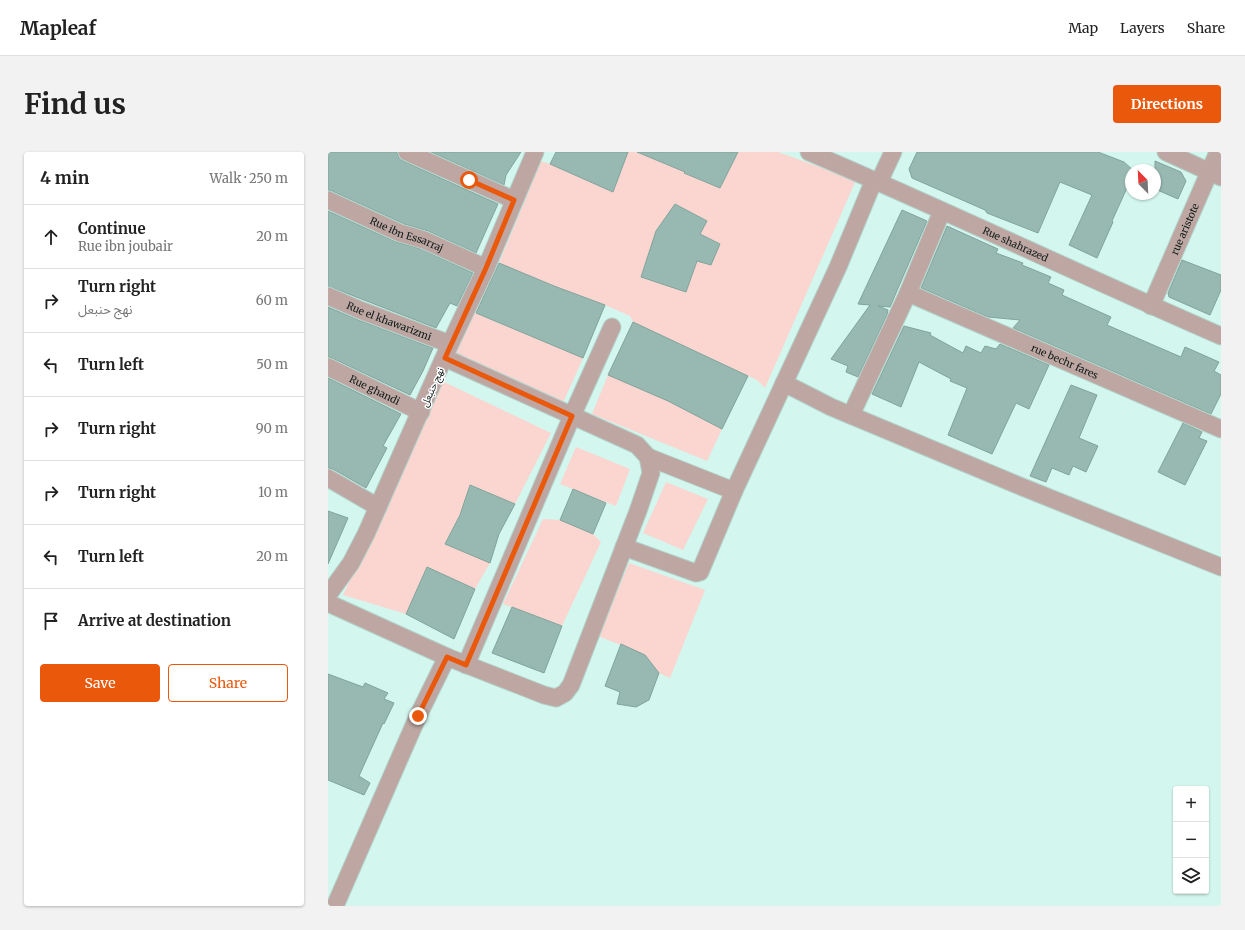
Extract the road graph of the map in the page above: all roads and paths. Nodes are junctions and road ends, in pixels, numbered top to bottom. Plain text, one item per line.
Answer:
1 (407, 152) edge
2 (535, 152) edge
3 (810, 152) edge
4 (893, 152) edge
5 (1166, 152) edge
6 (1218, 152) edge
7 (1215, 174) edge
8 (876, 181) junction
9 (328, 200) edge
10 (514, 200) junction
11 (942, 211) junction
12 (486, 268) junction
13 (908, 293) junction
14 (328, 296) edge
15 (1151, 306) junction
16 (612, 327) dead end
17 (1221, 336) edge
18 (448, 351) junction
19 (328, 367) edge
20 (784, 383) junction
21 (421, 412) junction
22 (851, 415) junction
23 (572, 416) junction
24 (1221, 429) edge
25 (648, 457) junction
26 (328, 478) edge
27 (734, 491) junction
28 (378, 507) junction
29 (624, 547) junction
30 (1221, 567) edge
31 (328, 595) edge
32 (328, 603) edge
33 (447, 657) junction
34 (466, 665) junction
35 (335, 906) edge

1 - 10 street
2 - 10 street, نهج حنبعل
3 - 8 street, Rue shahrazed
4 - 8 street
5 - 7 street
6 - 7 street, rue aristote
7 - 15 street, rue aristote
8 - 11 street, Rue shahrazed
8 - 20 street
9 - 12 street, Rue ibn Essarraj
10 - 12 street, نهج حنبعل
11 - 13 street
11 - 15 street, Rue shahrazed
12 - 18 street, نهج حنبعل
13 - 22 street
13 - 24 street, rue bechr fares
14 - 18 street, Rue el khawarizmi
15 - 17 street, Rue shahrazed
16 - 23 street
18 - 21 street, نهج حنبعل
18 - 23 street, Rue el khawarizmi
19 - 21 street, Rue ghandi
20 - 22 street
20 - 27 street
21 - 28 street, نهج حنبعل
22 - 30 street
23 - 25 street, Rue el khawarizmi
23 - 34 street
25 - 27 street
25 - 29 street
26 - 28 street
27 - 29 street
28 - 31 street, نهج حنبعل
29 - 34 street
32 - 33 street
33 - 34 street
33 - 35 street

